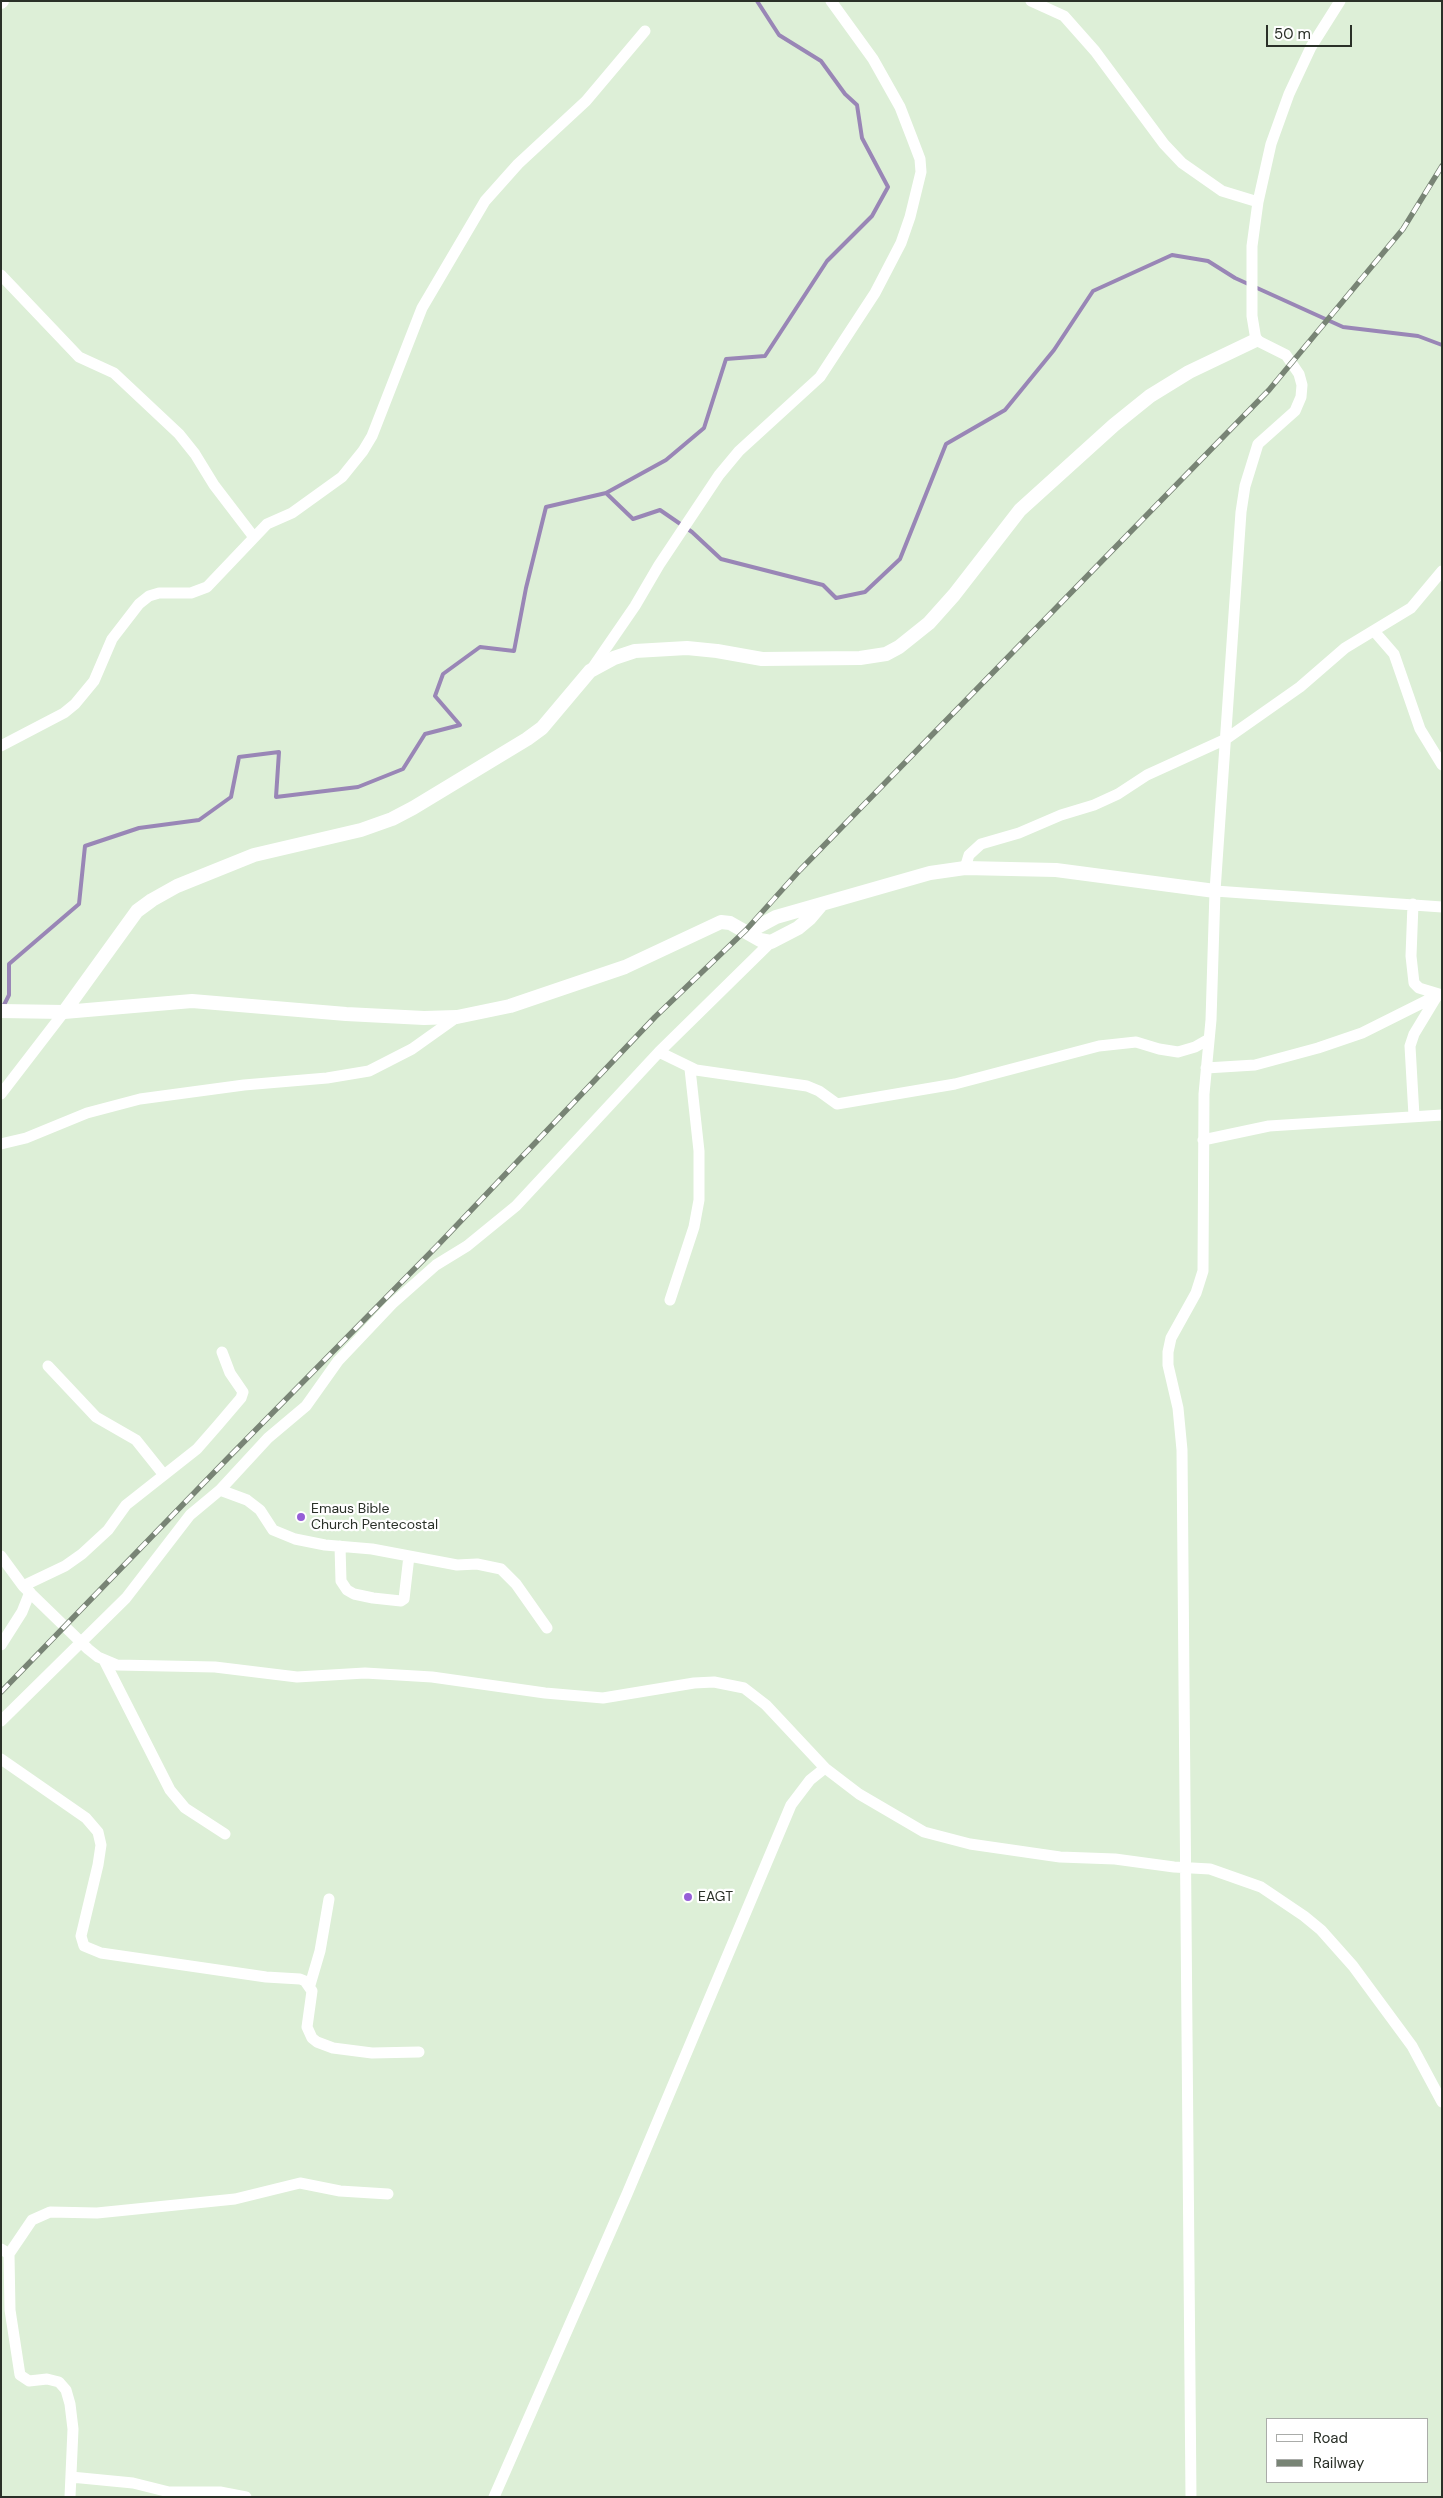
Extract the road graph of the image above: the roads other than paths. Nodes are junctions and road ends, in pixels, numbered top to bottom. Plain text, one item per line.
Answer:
1 (831, 1) edge
2 (1031, 1) edge
3 (1340, 1) edge
4 (646, 31) dead end
5 (1258, 202) junction
6 (1, 276) edge
7 (1256, 340) junction
8 (253, 536) junction
9 (1442, 571) edge
10 (1374, 631) junction
11 (590, 671) junction
12 (1226, 739) junction
13 (1, 746) edge
14 (1442, 765) edge
15 (965, 868) junction
16 (1215, 891) junction
17 (1413, 904) junction
18 (821, 905) junction
19 (1442, 907) edge
20 (748, 932) junction
21 (771, 942) junction
22 (1440, 995) edge
23 (1, 1011) edge
24 (64, 1012) junction
25 (457, 1017) junction
26 (1208, 1039) junction
27 (659, 1052) junction
28 (1206, 1068) junction
29 (690, 1069) junction
30 (1, 1094) edge
31 (1442, 1115) edge
32 (1414, 1116) junction
33 (1203, 1140) junction
34 (1, 1144) edge
35 (670, 1300) dead end
36 (222, 1352) dead end
37 (48, 1366) dead end
38 (164, 1475) junction
39 (220, 1490) junction
40 (340, 1546) junction
41 (1, 1556) edge
42 (409, 1556) junction
43 (26, 1589) junction
44 (547, 1628) dead end
45 (81, 1642) junction
46 (1, 1645) edge
47 (104, 1660) junction
48 (1, 1721) edge
49 (1, 1759) edge
50 (825, 1768) junction
51 (225, 1834) dead end
52 (1185, 1868) junction
53 (329, 1899) dead end
54 (310, 1986) junction
55 (418, 2052) dead end
56 (1442, 2102) edge
57 (388, 2194) dead end
58 (5, 2251) edge
59 (70, 2477) junction
60 (219, 2494) edge
61 (70, 2497) edge
62 (246, 2497) edge
63 (494, 2497) edge
64 (1191, 2497) edge

1 - 11 street
2 - 5 street
3 - 5 street
4 - 8 street
5 - 7 street
6 - 8 street
7 - 11 street
7 - 12 street
8 - 13 street
9 - 10 street
10 - 12 street
10 - 14 street
11 - 24 street
12 - 15 street
12 - 16 street
15 - 16 street
15 - 18 street
16 - 17 street
16 - 26 street
17 - 19 street
17 - 22 street
18 - 20 street
18 - 21 street
20 - 21 street
20 - 25 street
21 - 27 street
22 - 28 street
22 - 32 street
23 - 24 street
24 - 25 street
24 - 30 street
25 - 34 street
26 - 28 street
26 - 29 street
27 - 29 street
27 - 39 street
28 - 33 street
29 - 35 street
31 - 32 street
32 - 33 street
33 - 52 street
36 - 38 street
37 - 38 street
38 - 43 street
39 - 40 street
39 - 45 street
40 - 42 street
40 - 42 street
41 - 43 street
42 - 44 street
43 - 45 street
43 - 46 street
45 - 47 street
45 - 48 street
47 - 50 street
47 - 51 street
49 - 54 street
50 - 52 street
50 - 63 street
52 - 56 street
52 - 64 street
53 - 54 street
54 - 55 street
57 - 58 street
58 - 59 street
59 - 60 street
59 - 61 street
60 - 62 street

